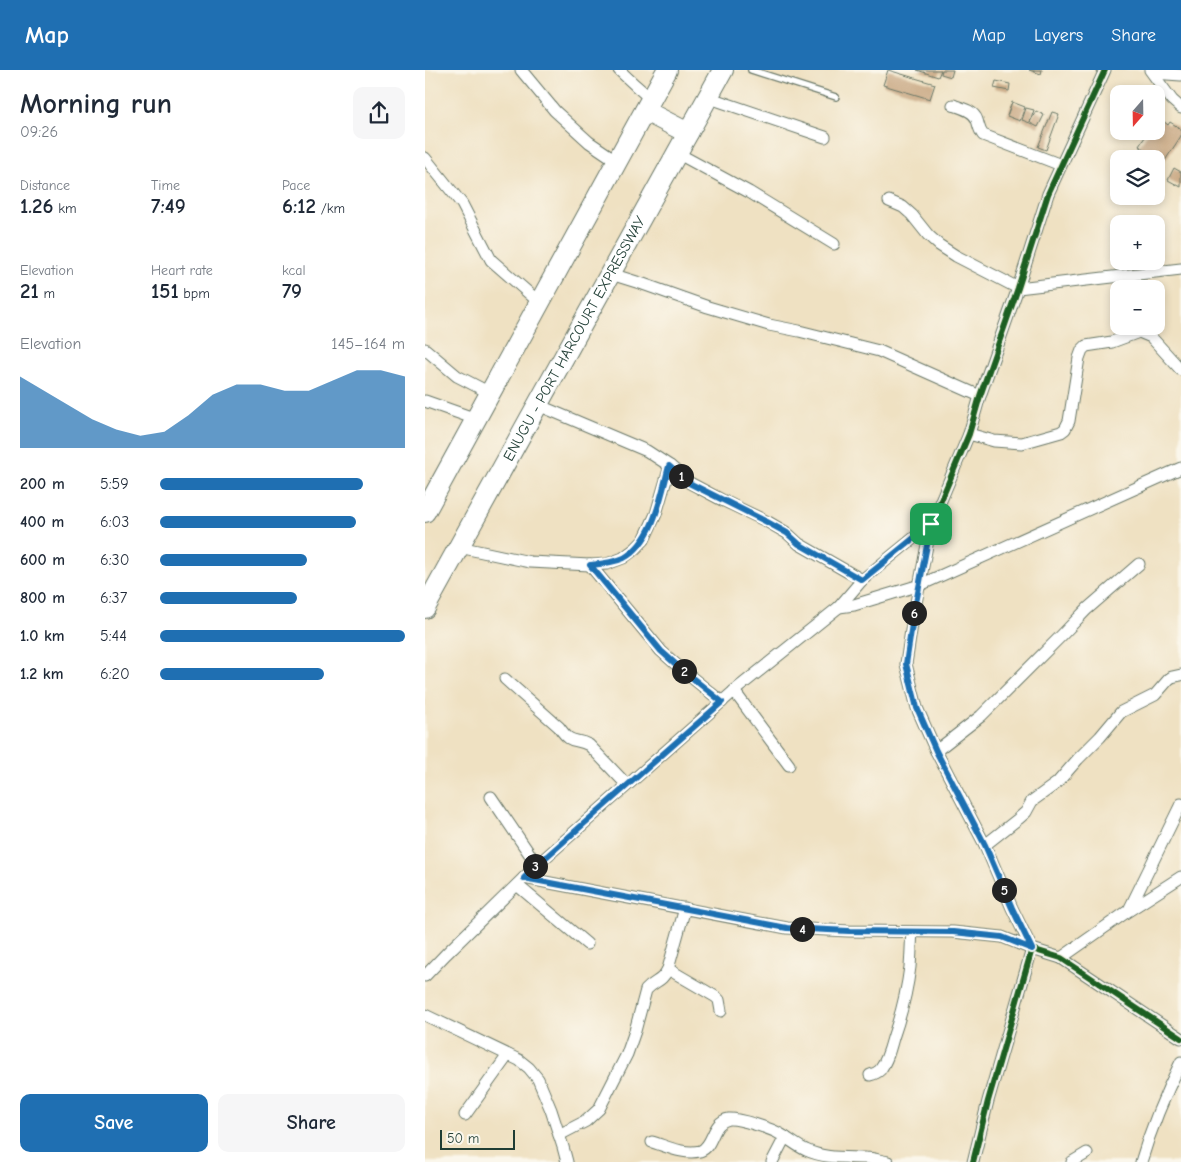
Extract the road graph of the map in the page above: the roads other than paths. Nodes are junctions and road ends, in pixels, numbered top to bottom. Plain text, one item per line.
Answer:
1 (521, 70) edge
2 (619, 70) edge
3 (667, 70) edge
4 (723, 70) edge
5 (751, 70) edge
6 (1105, 70) edge
7 (1151, 71) edge
8 (1181, 75) edge
9 (707, 97) junction
10 (836, 97) dead end
11 (648, 105) junction
12 (953, 105) dead end
13 (1181, 108) edge
14 (688, 134) junction
15 (825, 137) dead end
16 (677, 153) junction
17 (425, 158) edge
18 (617, 161) junction
19 (1061, 165) junction
20 (889, 201) dead end
21 (834, 244) dead end
22 (1181, 269) edge
23 (611, 274) junction
24 (1018, 288) junction
25 (540, 304) junction
26 (425, 349) edge
27 (1181, 370) edge
28 (491, 393) junction
29 (980, 396) junction
30 (425, 401) edge
31 (538, 404) junction
32 (476, 419) junction
33 (969, 434) junction
34 (669, 466) junction
35 (1181, 468) edge
36 (425, 512) edge
37 (931, 524) junction
38 (459, 547) junction
39 (1139, 564) dead end
40 (590, 565) junction
41 (862, 580) junction
42 (920, 585) junction
43 (839, 606) junction
44 (425, 608) edge
45 (1181, 675) edge
46 (505, 679) dead end
47 (734, 691) junction
48 (722, 702) junction
49 (936, 751) junction
50 (789, 765) dead end
51 (627, 785) junction
52 (491, 797) dead end
53 (1181, 804) edge
54 (985, 845) junction
55 (537, 865) junction
56 (1181, 877) edge
57 (521, 881) junction
58 (685, 908) junction
59 (1128, 911) junction
60 (912, 932) junction
61 (587, 944) dead end
62 (1032, 949) junction
63 (1061, 958) junction
64 (669, 969) junction
65 (425, 976) edge
66 (721, 1011) dead end
67 (425, 1015) edge
68 (1179, 1032) edge
69 (509, 1055) junction
70 (1181, 1062) edge
71 (870, 1075) dead end
72 (465, 1115) dead end
73 (559, 1135) junction
74 (785, 1137) junction
75 (652, 1142) dead end
76 (1087, 1153) dead end
77 (567, 1162) edge
78 (772, 1162) edge
79 (888, 1162) edge
80 (973, 1162) edge
81 (1072, 1162) edge
82 (1141, 1162) edge

1 - 18 street
2 - 11 street
3 - 11 highway
4 - 9 highway, ENUGU - PORT HARCOURT EXPRESSWAY
5 - 10 lane
6 - 19 street
7 - 8 street
7 - 13 street
9 - 14 highway, ENUGU - PORT HARCOURT EXPRESSWAY
9 - 15 street
11 - 14 highway
11 - 18 highway
12 - 19 street
14 - 16 highway, ENUGU - PORT HARCOURT EXPRESSWAY
16 - 21 street
16 - 23 highway, ENUGU - PORT HARCOURT EXPRESSWAY
17 - 25 street
18 - 25 highway
19 - 24 street
20 - 24 street
22 - 24 street
23 - 29 street
23 - 31 highway, ENUGU - PORT HARCOURT EXPRESSWAY
24 - 29 street
25 - 28 highway
26 - 28 street
27 - 33 street
28 - 32 highway
29 - 33 street
30 - 32 street
31 - 34 street
31 - 38 highway, ENUGU - PORT HARCOURT EXPRESSWAY
32 - 36 highway
33 - 37 street
34 - 40 street
34 - 41 street
35 - 42 street
37 - 41 street
37 - 42 street
38 - 40 street
38 - 44 highway, ENUGU - PORT HARCOURT EXPRESSWAY
39 - 49 street
40 - 48 street
41 - 43 street
42 - 43 street
42 - 49 street
43 - 47 street
45 - 54 street
46 - 51 street
47 - 48 street
47 - 50 street
48 - 51 street
49 - 54 street
51 - 55 street
52 - 55 street
53 - 59 street
54 - 62 street
55 - 57 street
56 - 59 street
57 - 58 street
57 - 61 street
57 - 65 street
58 - 60 street
58 - 64 street
59 - 63 street
60 - 62 street
60 - 71 street
62 - 63 street
62 - 80 street
63 - 68 street
64 - 66 street
64 - 73 street
67 - 69 street
69 - 72 street
69 - 73 street
70 - 82 street
73 - 77 street
74 - 75 street
74 - 78 street
74 - 79 street
76 - 81 street

